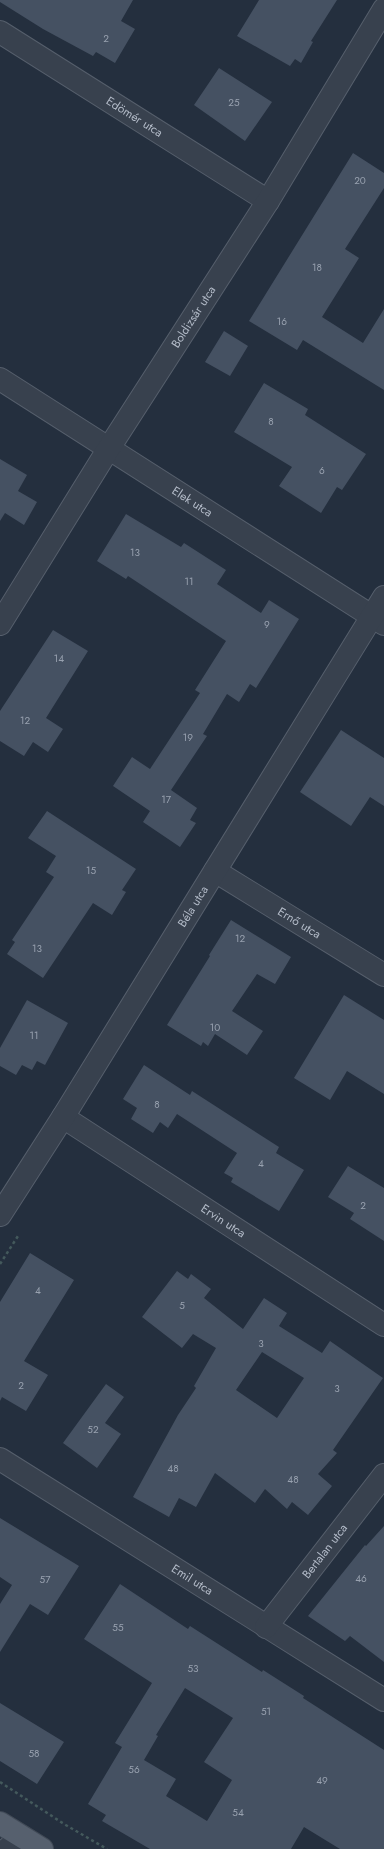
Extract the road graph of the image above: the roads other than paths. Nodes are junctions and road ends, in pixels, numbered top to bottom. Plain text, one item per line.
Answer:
1 (384, 8) edge
2 (0, 32) edge
3 (268, 201) junction
4 (0, 379) edge
5 (109, 448) junction
6 (384, 597) edge
7 (378, 620) edge
8 (0, 624) edge
9 (215, 871) junction
10 (384, 975) edge
11 (63, 1117) junction
12 (0, 1214) edge
13 (384, 1325) edge
14 (0, 1459) edge
15 (384, 1474) edge
16 (266, 1627) junction
17 (384, 1700) edge
18 (0, 1823) edge
19 (14, 1843) edge
20 (42, 1849) edge

1 - 3 street, Boldizsár utca
2 - 3 street, Edömér utca
3 - 5 street, Boldizsár utca
4 - 5 street, Elek utca
5 - 7 street, Elek utca
5 - 8 street, Boldizsár utca
6 - 7 street, Béla utca
7 - 9 street, Béla utca
9 - 10 street, Ernő utca
9 - 11 street, Béla utca
11 - 12 street, Béla utca
11 - 13 street, Ervin utca
14 - 16 street, Emil utca
15 - 16 street, Bertalan utca
16 - 17 street, Emil utca
18 - 19 main road
19 - 20 main road

